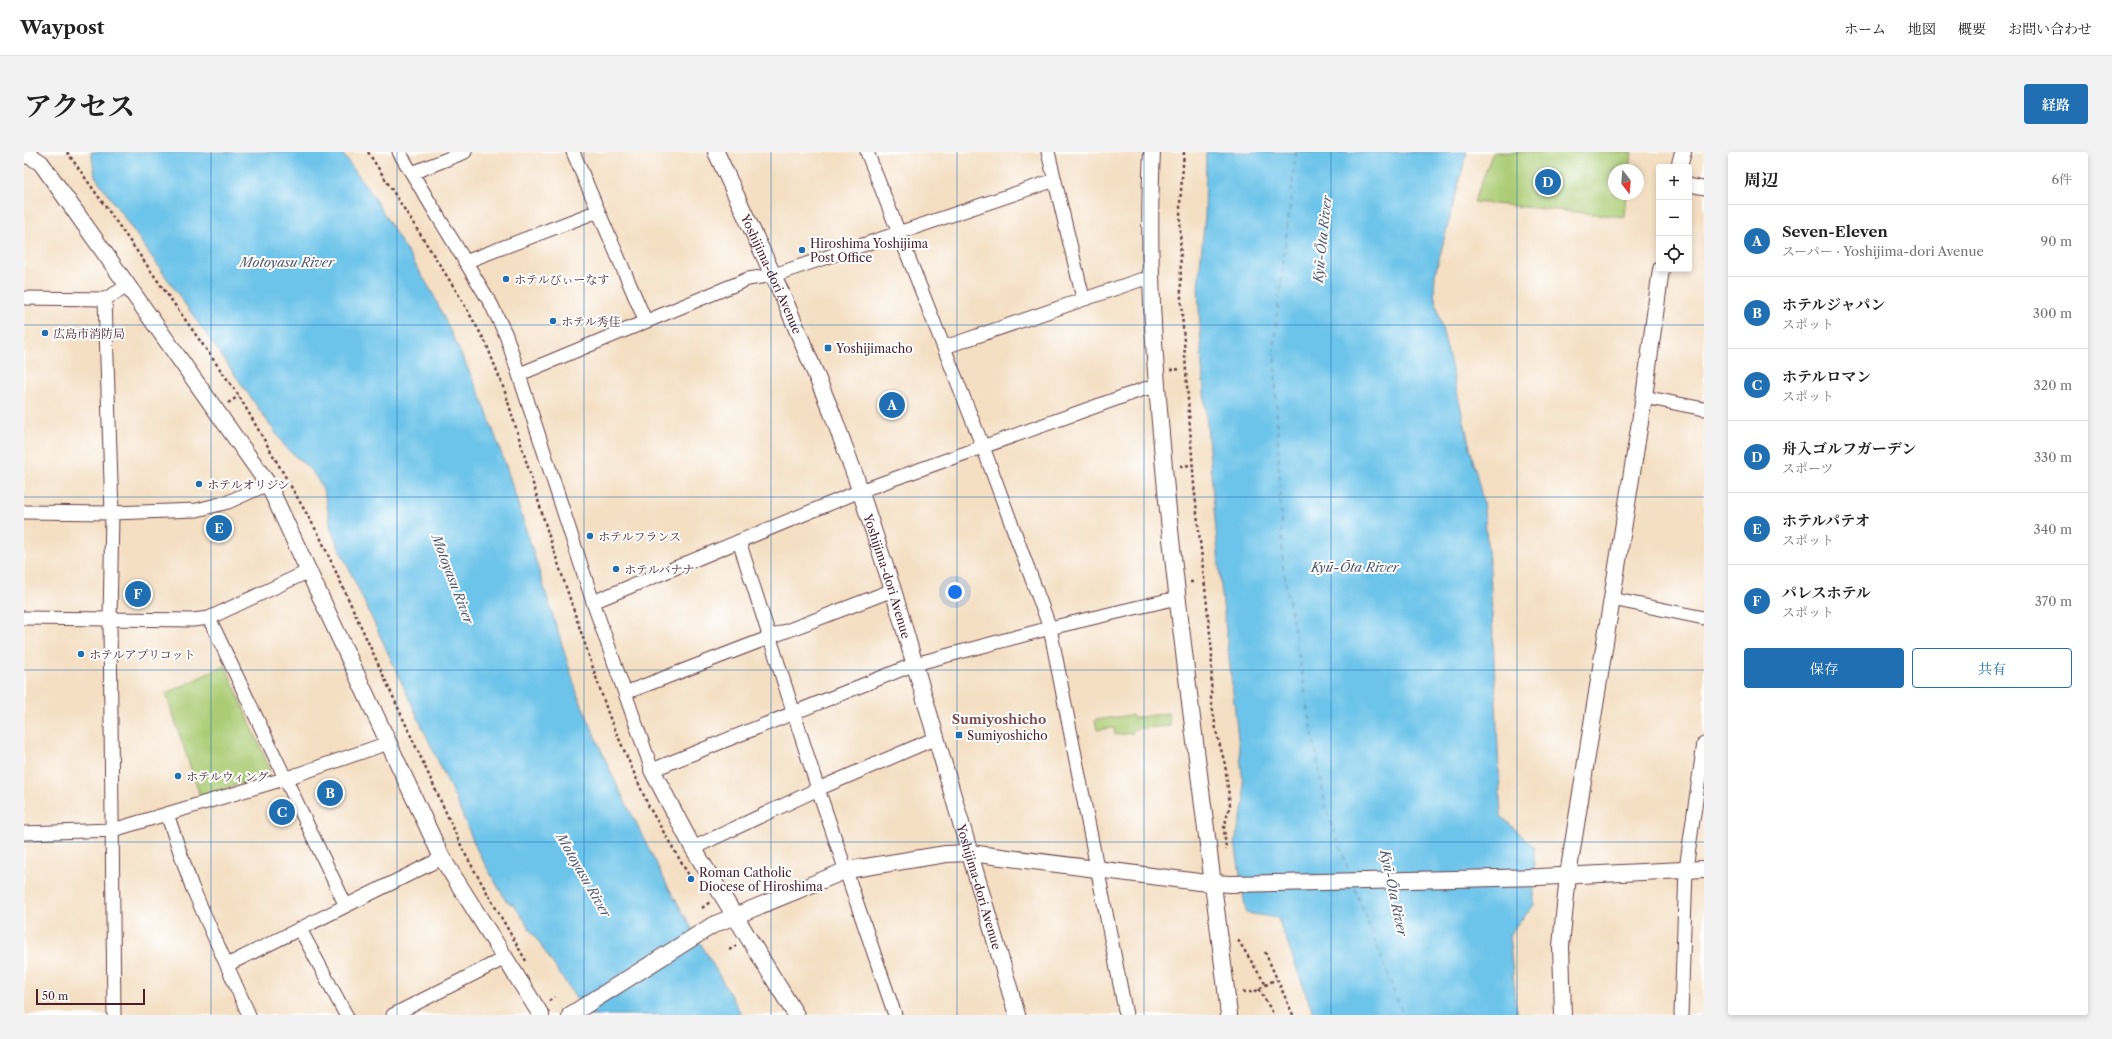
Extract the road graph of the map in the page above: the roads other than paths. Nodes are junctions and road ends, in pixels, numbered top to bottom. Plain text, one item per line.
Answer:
1 (399, 152) edge
2 (465, 152) edge
3 (573, 152) edge
4 (716, 152) edge
5 (866, 152) edge
6 (1048, 152) edge
7 (1152, 152) edge
8 (1682, 152) edge
9 (24, 155) edge
10 (1680, 164) edge
11 (412, 173) junction
12 (1055, 180) junction
13 (1692, 186) edge
14 (1704, 188) edge
15 (598, 211) junction
16 (898, 233) junction
17 (465, 262) junction
18 (1661, 272) edge
19 (774, 275) junction
20 (1150, 279) junction
21 (128, 286) junction
22 (24, 298) edge
23 (1083, 298) junction
24 (105, 299) junction
25 (645, 320) junction
26 (945, 347) junction
27 (520, 374) junction
28 (1156, 387) junction
29 (1644, 397) junction
30 (1704, 409) edge
31 (983, 447) junction
32 (268, 484) junction
33 (860, 491) junction
34 (24, 512) edge
35 (112, 513) junction
36 (739, 541) junction
37 (309, 571) junction
38 (893, 590) junction
39 (1177, 598) junction
40 (1612, 599) junction
41 (593, 602) junction
42 (24, 618) edge
43 (209, 618) junction
44 (1704, 618) edge
45 (110, 619) junction
46 (1050, 628) junction
47 (770, 638) junction
48 (915, 664) junction
49 (625, 693) junction
50 (794, 712) junction
51 (936, 738) junction
52 (388, 743) junction
53 (1704, 743) edge
54 (652, 770) junction
55 (286, 778) junction
56 (818, 789) junction
57 (167, 814) junction
58 (113, 830) junction
59 (24, 833) edge
60 (693, 848) junction
61 (970, 852) junction
62 (442, 858) junction
63 (1098, 868) junction
64 (1704, 869) edge
65 (847, 870) junction
66 (1686, 870) junction
67 (1568, 875) junction
68 (1213, 883) junction
69 (346, 906) junction
70 (734, 915) junction
71 (300, 930) junction
72 (505, 958) junction
73 (227, 965) junction
74 (572, 1014) edge
75 (114, 1015) edge
76 (249, 1015) edge
77 (346, 1015) edge
78 (392, 1015) edge
79 (541, 1015) edge
80 (796, 1015) edge
81 (895, 1015) edge
82 (1017, 1015) edge
83 (1126, 1015) edge
84 (1229, 1015) edge
85 (1563, 1015) edge
86 (1681, 1015) edge

1 - 11 street
2 - 11 street
3 - 15 street
4 - 19 street, Yoshijima-dori Avenue
5 - 16 street
6 - 12 street
7 - 20 street
8 - 10 street
9 - 21 street
11 - 17 street
12 - 16 street
12 - 23 street
13 - 14 street
15 - 17 street
15 - 25 street
16 - 19 street
16 - 26 street
17 - 27 street
18 - 29 street
19 - 25 street
19 - 33 street, Yoshijima-dori Avenue
20 - 23 street
20 - 28 street
21 - 24 street
21 - 32 street
22 - 24 street
23 - 26 street
24 - 35 street
25 - 27 street
26 - 31 street
27 - 41 street
28 - 31 street
28 - 39 street
29 - 30 street
29 - 40 street
31 - 33 street
31 - 46 street
32 - 35 street
32 - 37 street
33 - 36 street
33 - 38 street, Yoshijima-dori Avenue
34 - 35 street
35 - 45 street
36 - 41 street
36 - 47 street
37 - 43 street
37 - 52 street
38 - 47 street
38 - 48 street, Yoshijima-dori Avenue
39 - 46 street
39 - 68 street
40 - 44 street
40 - 67 street
41 - 49 street
42 - 45 street
43 - 45 street
43 - 55 street
45 - 58 street
46 - 48 street
46 - 63 street
47 - 49 street
47 - 50 street
48 - 50 street
48 - 51 street, Yoshijima-dori Avenue
49 - 54 street
50 - 54 street
50 - 56 street
51 - 56 street
51 - 61 street, Yoshijima-dori Avenue
52 - 55 street
52 - 62 street
53 - 66 street
54 - 60 street
55 - 57 street
55 - 69 street
56 - 60 street
56 - 65 street
57 - 58 street
57 - 73 street
58 - 59 street
58 - 75 street
60 - 70 street
61 - 63 street
61 - 65 street
61 - 82 street, Yoshijima-dori Avenue
62 - 69 street
62 - 72 street
63 - 68 street
63 - 83 street
64 - 66 street
65 - 70 street
65 - 81 street
66 - 67 street
66 - 86 street
67 - 68 street
67 - 85 street
68 - 84 street
69 - 71 street
70 - 74 street
70 - 80 street
71 - 73 street
71 - 77 street
72 - 78 street
72 - 79 street
73 - 76 street

